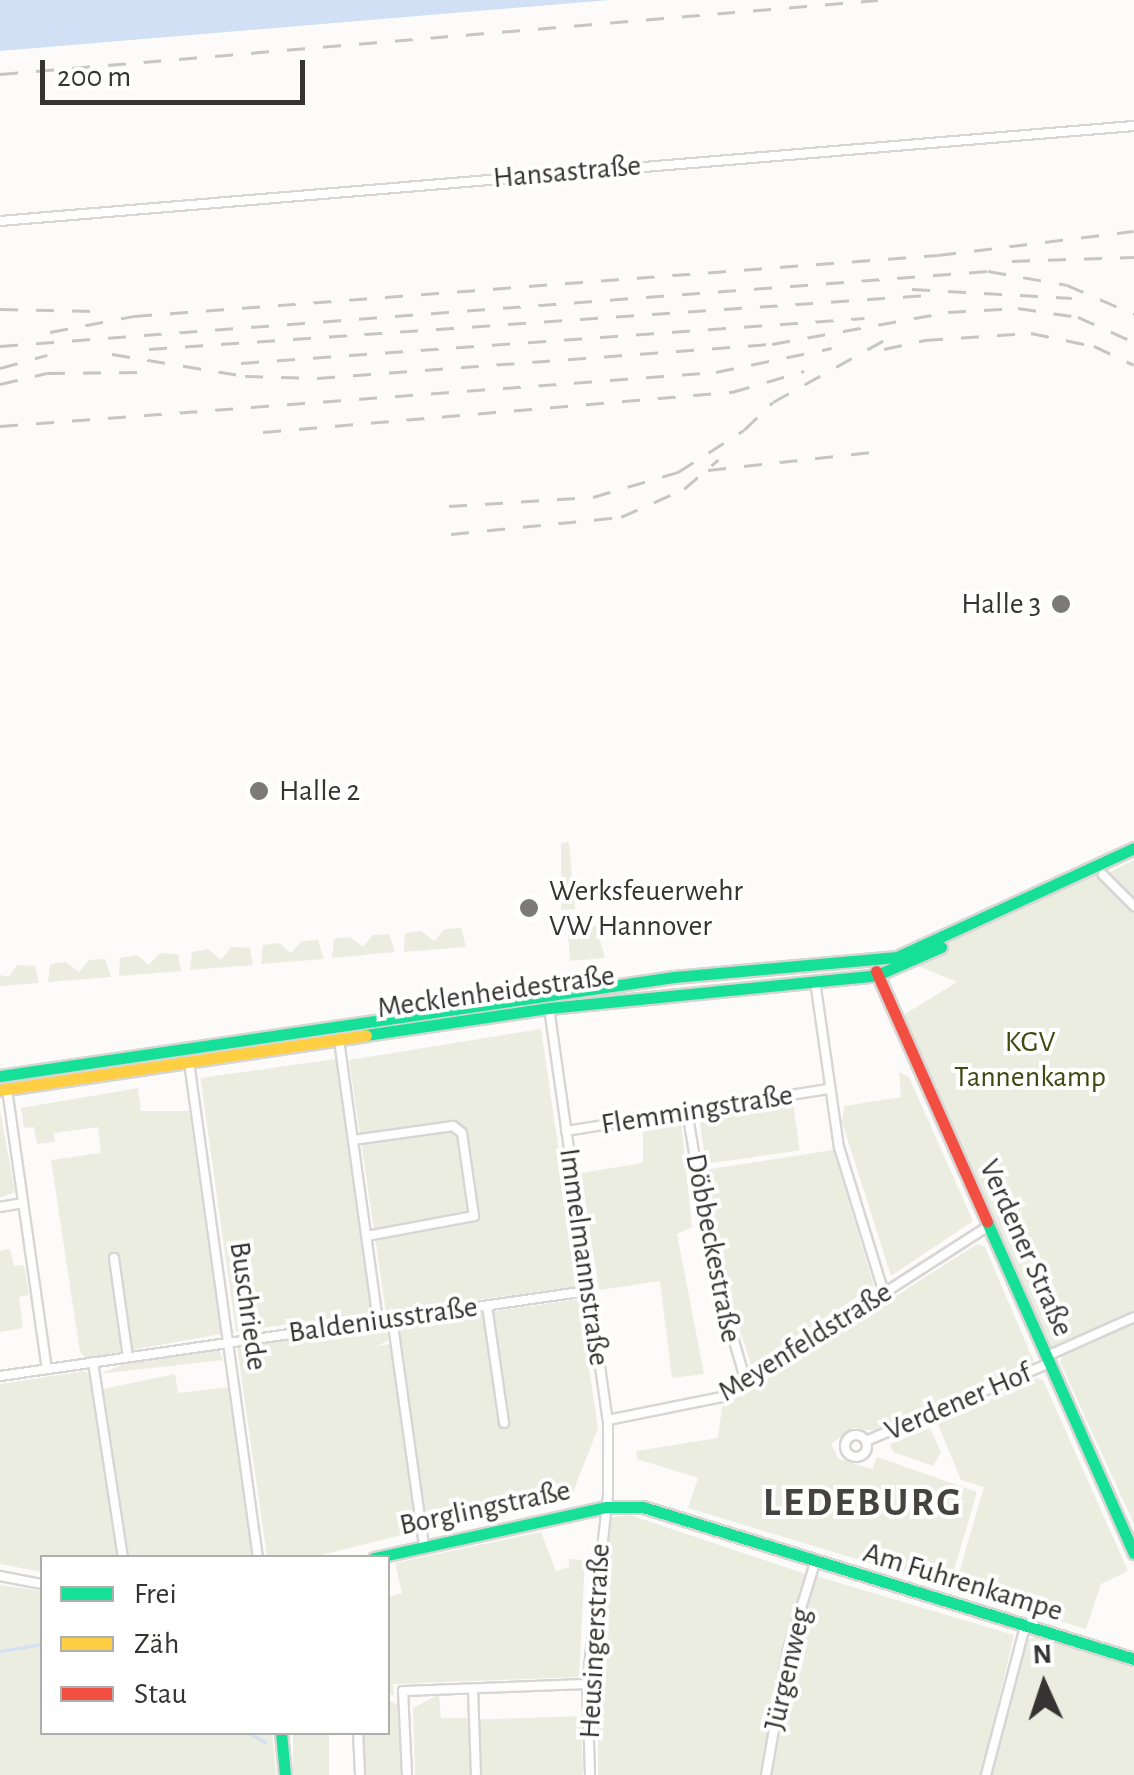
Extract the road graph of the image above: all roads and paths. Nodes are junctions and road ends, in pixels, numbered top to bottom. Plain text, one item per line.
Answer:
1 (1134, 126) edge
2 (0, 221) edge
3 (1134, 848) edge
4 (1102, 875) dead end
5 (1134, 906) edge
6 (876, 968) junction
7 (674, 977) junction
8 (815, 980) junction
9 (658, 994) junction
10 (537, 997) junction
11 (549, 1008) junction
12 (338, 1040) junction
13 (188, 1062) junction
14 (0, 1076) edge
15 (4, 1089) edge
16 (829, 1090) junction
17 (688, 1111) junction
18 (566, 1131) junction
19 (353, 1140) junction
20 (23, 1204) junction
21 (0, 1207) edge
22 (988, 1226) junction
23 (366, 1236) junction
24 (114, 1258) dead end
25 (588, 1291) junction
26 (884, 1293) junction
27 (487, 1306) junction
28 (1134, 1317) edge
29 (392, 1318) junction
30 (378, 1320) junction
31 (228, 1342) junction
32 (128, 1357) junction
33 (1048, 1359) junction
34 (93, 1362) junction
35 (47, 1368) junction
36 (0, 1376) edge
37 (746, 1382) junction
38 (608, 1420) junction
39 (504, 1422) dead end
40 (866, 1441) dead end
41 (606, 1506) junction
42 (424, 1546) junction
43 (1134, 1553) edge
44 (123, 1555) edge
45 (258, 1555) edge
46 (386, 1555) edge
47 (814, 1563) junction
48 (0, 1576) edge
49 (40, 1584) edge
50 (1025, 1626) junction
51 (1134, 1643) edge
52 (1132, 1658) edge
53 (588, 1684) junction
54 (472, 1688) junction
55 (282, 1735) edge
56 (358, 1735) edge
57 (285, 1775) edge
58 (360, 1775) edge
59 (407, 1775) edge
60 (476, 1775) edge
61 (590, 1775) edge
62 (766, 1775) edge
63 (986, 1775) edge

1 - 2 street, Hansastraße
3 - 6 main road, Mecklenheidestraße
4 - 5 street
6 - 7 main road, Mecklenheidestraße
6 - 8 main road, Mecklenheidestraße
6 - 22 main road, Verdener Straße
7 - 9 main road
7 - 10 main road, Mecklenheidestraße
8 - 9 main road, Mecklenheidestraße
8 - 16 street
9 - 11 main road, Mecklenheidestraße
10 - 11 main road
10 - 14 main road, Mecklenheidestraße
11 - 12 main road, Mecklenheidestraße
11 - 18 street, Immelmannstraße
12 - 13 main road, Mecklenheidestraße
12 - 19 street
13 - 15 main road, Mecklenheidestraße
13 - 31 street, Buschriede
15 - 20 street
16 - 17 street, Flemmingstraße
16 - 26 street
17 - 18 street, Flemmingstraße
17 - 37 street, Döbbeckestraße
18 - 25 street, Immelmannstraße
19 - 23 street
19 - 23 street
20 - 21 street
20 - 35 street
22 - 26 street, Meyenfeldstraße
22 - 33 main road, Verdener Straße
23 - 30 street
24 - 32 street
25 - 27 street, Baldeniusstraße
25 - 38 street, Immelmannstraße
26 - 37 street, Meyenfeldstraße
27 - 29 street, Baldeniusstraße
27 - 39 street
28 - 33 street, Verdener Hof
29 - 30 street, Baldeniusstraße
29 - 42 street
30 - 31 street, Baldeniusstraße
31 - 32 street, Baldeniusstraße
31 - 45 street, Buschriede
32 - 34 street, Baldeniusstraße
33 - 40 street, Verdener Hof
33 - 43 main road, Verdener Straße
34 - 35 street, Baldeniusstraße
34 - 44 street
35 - 36 street, Baldeniusstraße
37 - 38 street, Meyenfeldstraße
38 - 41 street, Immelmannstraße
41 - 42 main road, Borglingstraße
41 - 47 main road, Am Fuhrenkampe
41 - 53 street, Heusingerstraße
42 - 46 main road, Borglingstraße
47 - 50 main road, Am Fuhrenkampe
47 - 62 street, Jürgenweg
48 - 49 street
50 - 52 main road, Am Fuhrenkampe
50 - 63 street
51 - 52 main road
53 - 54 street
53 - 61 street, Heusingerstraße
54 - 59 street
54 - 60 street
55 - 57 main road
56 - 58 street

